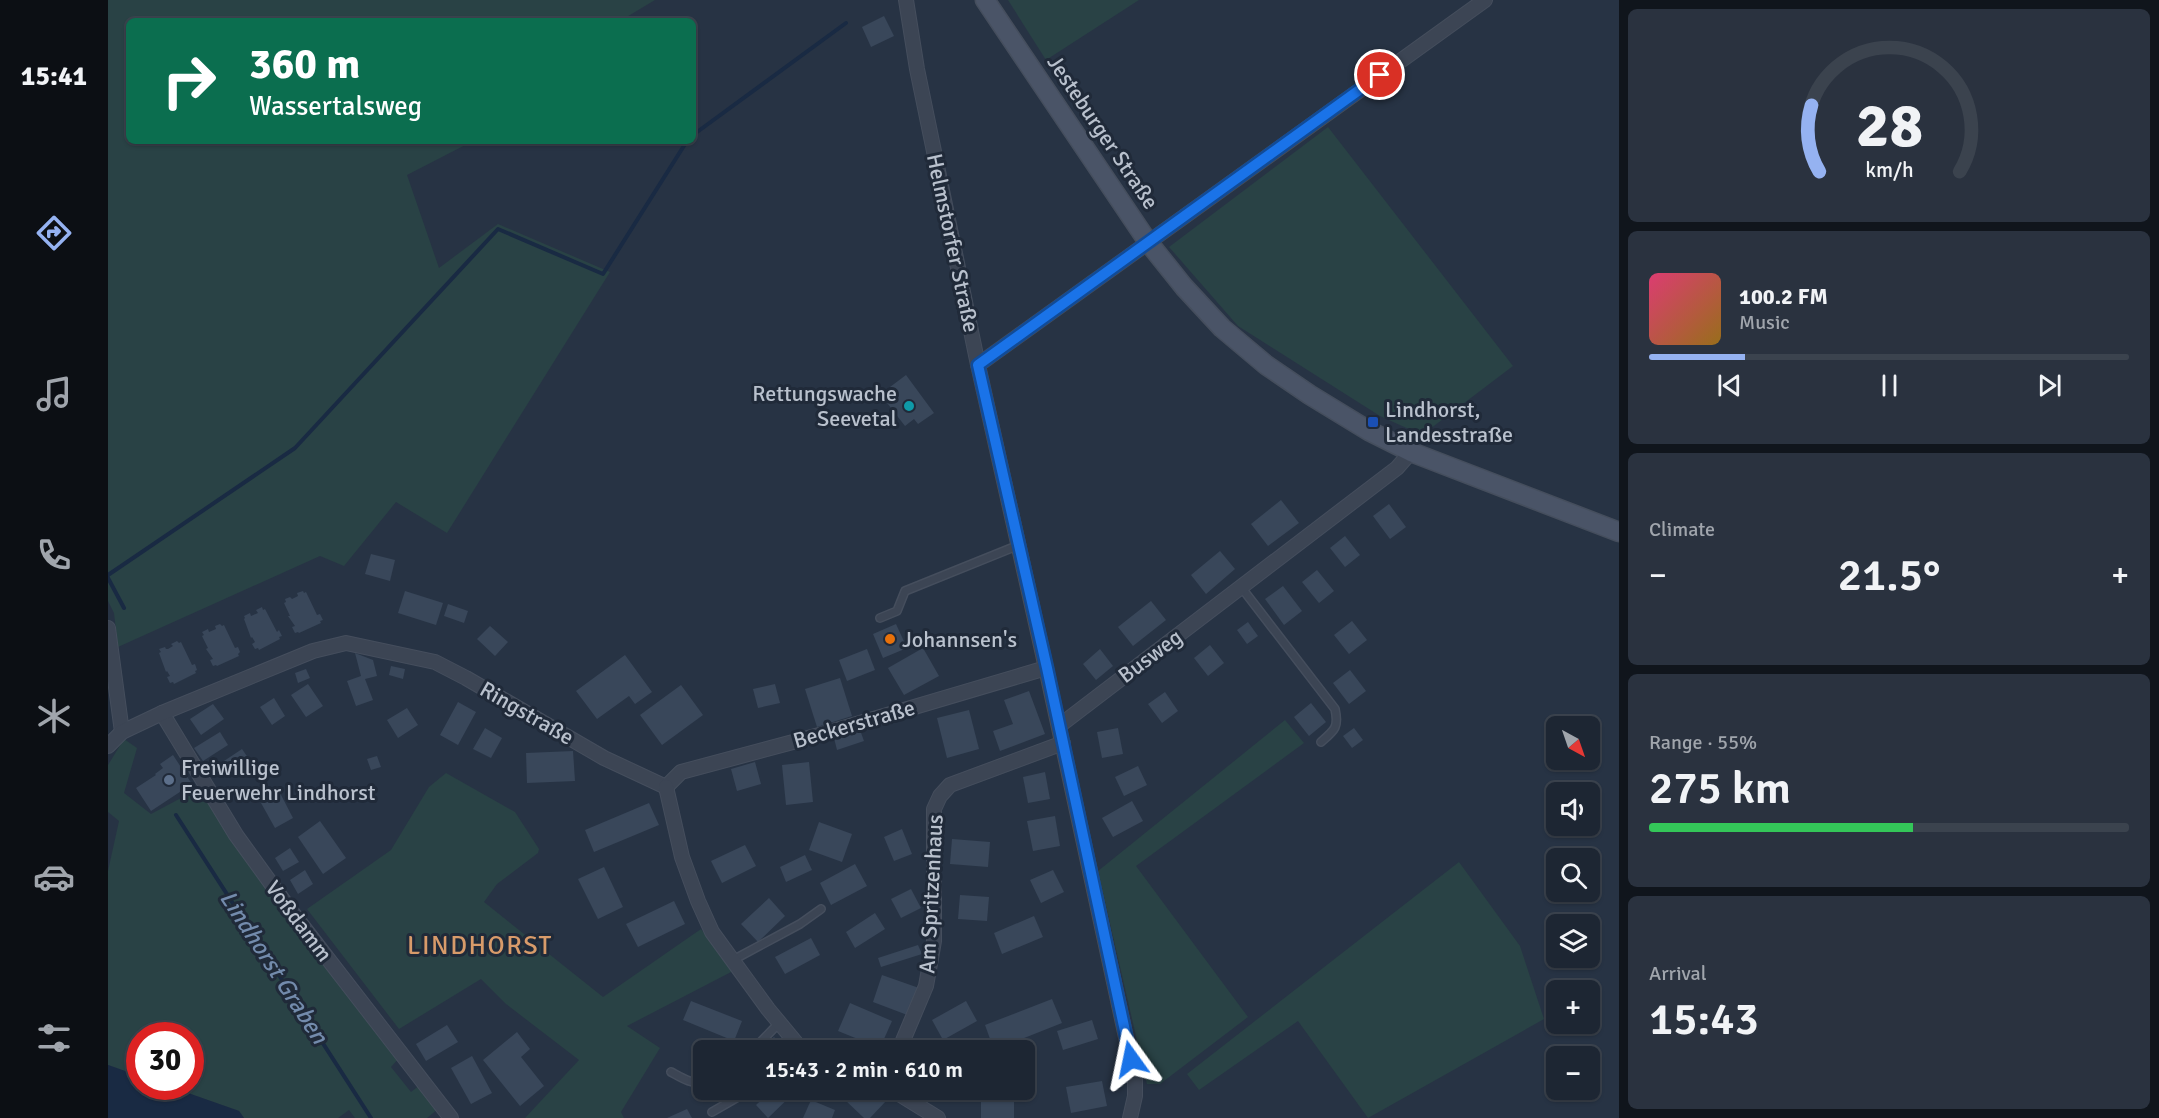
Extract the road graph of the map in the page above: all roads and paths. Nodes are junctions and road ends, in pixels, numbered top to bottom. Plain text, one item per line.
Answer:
1 (906, 0) edge
2 (985, 0) edge
3 (1485, 0) edge
4 (1148, 242) junction
5 (978, 365) junction
6 (1411, 452) junction
7 (1619, 532) edge
8 (1019, 545) junction
9 (1241, 587) junction
10 (880, 618) dead end
11 (108, 628) edge
12 (1047, 668) junction
13 (113, 706) edge
14 (162, 713) junction
15 (1059, 726) junction
16 (122, 732) junction
17 (1321, 742) dead end
18 (1063, 743) junction
19 (108, 746) edge
20 (666, 787) junction
21 (821, 909) dead end
22 (733, 960) junction
23 (779, 1023) junction
24 (763, 1040) edge
25 (793, 1040) edge
26 (902, 1040) edge
27 (671, 1072) dead end
28 (693, 1083) edge
29 (733, 1100) edge
30 (909, 1100) edge
31 (712, 1112) dead end
32 (451, 1118) edge
33 (938, 1118) edge
34 (1130, 1118) edge

1 - 5 street, Helmstorfer Straße
2 - 4 main road, Jesteburger Straße
3 - 4 street
4 - 5 street
4 - 6 main road, Jesteburger Straße
5 - 8 street, Helmstorfer Straße
6 - 7 main road, Jesteburger Straße
6 - 9 street, Busweg
8 - 10 lane
8 - 12 street, Helmstorfer Straße
9 - 15 street, Busweg
9 - 17 lane
11 - 13 street
12 - 15 street, Helmstorfer Straße
12 - 20 street, Beckerstraße
13 - 16 street
14 - 16 street, Ringstraße
14 - 20 street, Ringstraße
14 - 32 street, Voßdamm
15 - 18 street, Helmstorfer Straße
16 - 19 street, Ringstraße
18 - 26 street, Am Spritzenhaus
18 - 34 street, Helmstorfer Straße
20 - 22 street
21 - 22 lane
22 - 23 street
23 - 24 lane
23 - 25 street
27 - 28 lane
29 - 31 lane
30 - 33 street

